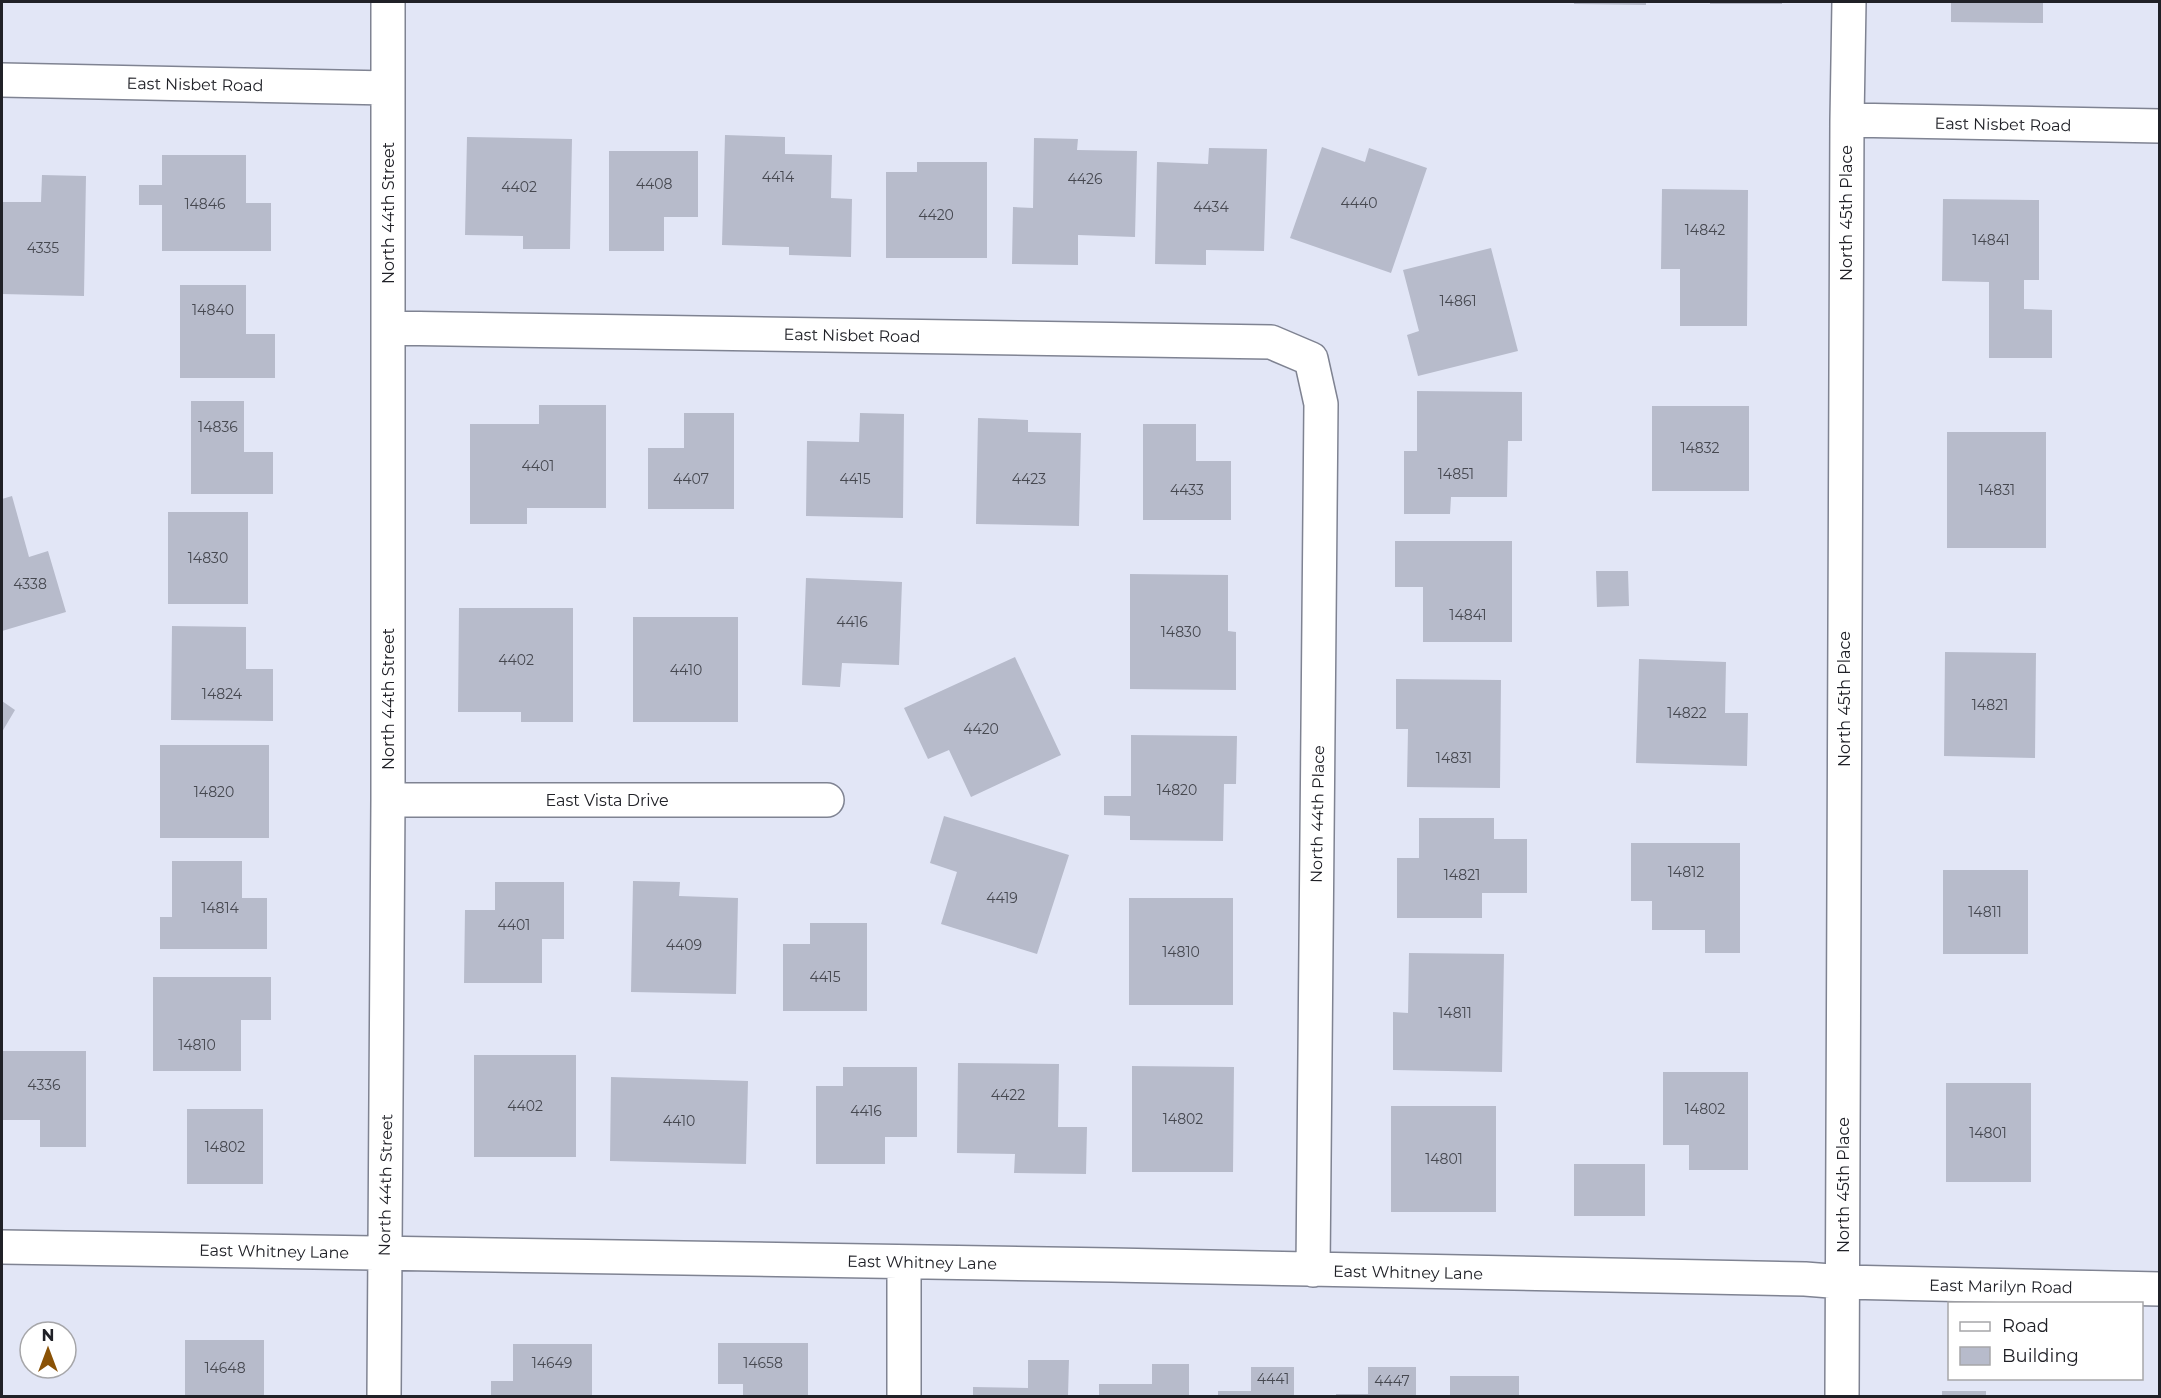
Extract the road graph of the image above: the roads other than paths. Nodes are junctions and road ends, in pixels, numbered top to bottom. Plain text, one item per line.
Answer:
1 (388, 2) edge
2 (1849, 2) edge
3 (2, 80) edge
4 (388, 88) junction
5 (1847, 120) junction
6 (2160, 126) edge
7 (389, 328) junction
8 (1311, 359) joint
9 (388, 800) junction
10 (827, 800) dead end
11 (2, 1247) edge
12 (384, 1252) junction
13 (904, 1262) junction
14 (1313, 1270) junction
15 (1843, 1282) junction
16 (2160, 1289) edge
17 (384, 1396) edge
18 (904, 1396) edge
19 (1842, 1396) edge

1 - 4 street, North 44th Street
2 - 5 street, North 45th Place
3 - 4 street, East Nisbet Road
4 - 7 street, North 44th Street
5 - 6 street, East Nisbet Road
5 - 15 street, North 45th Place
7 - 8 street, East Nisbet Road
7 - 9 street, North 44th Street
8 - 14 street, North 44th Place
9 - 10 street, East Vista Drive
9 - 12 street, North 44th Street
11 - 12 street, East Whitney Lane
12 - 13 street, East Whitney Lane
12 - 17 street, North 44th Street
13 - 14 street, East Whitney Lane
13 - 18 street
14 - 15 street, East Whitney Lane
15 - 16 street, East Marilyn Road
15 - 19 street, North 45th Place

